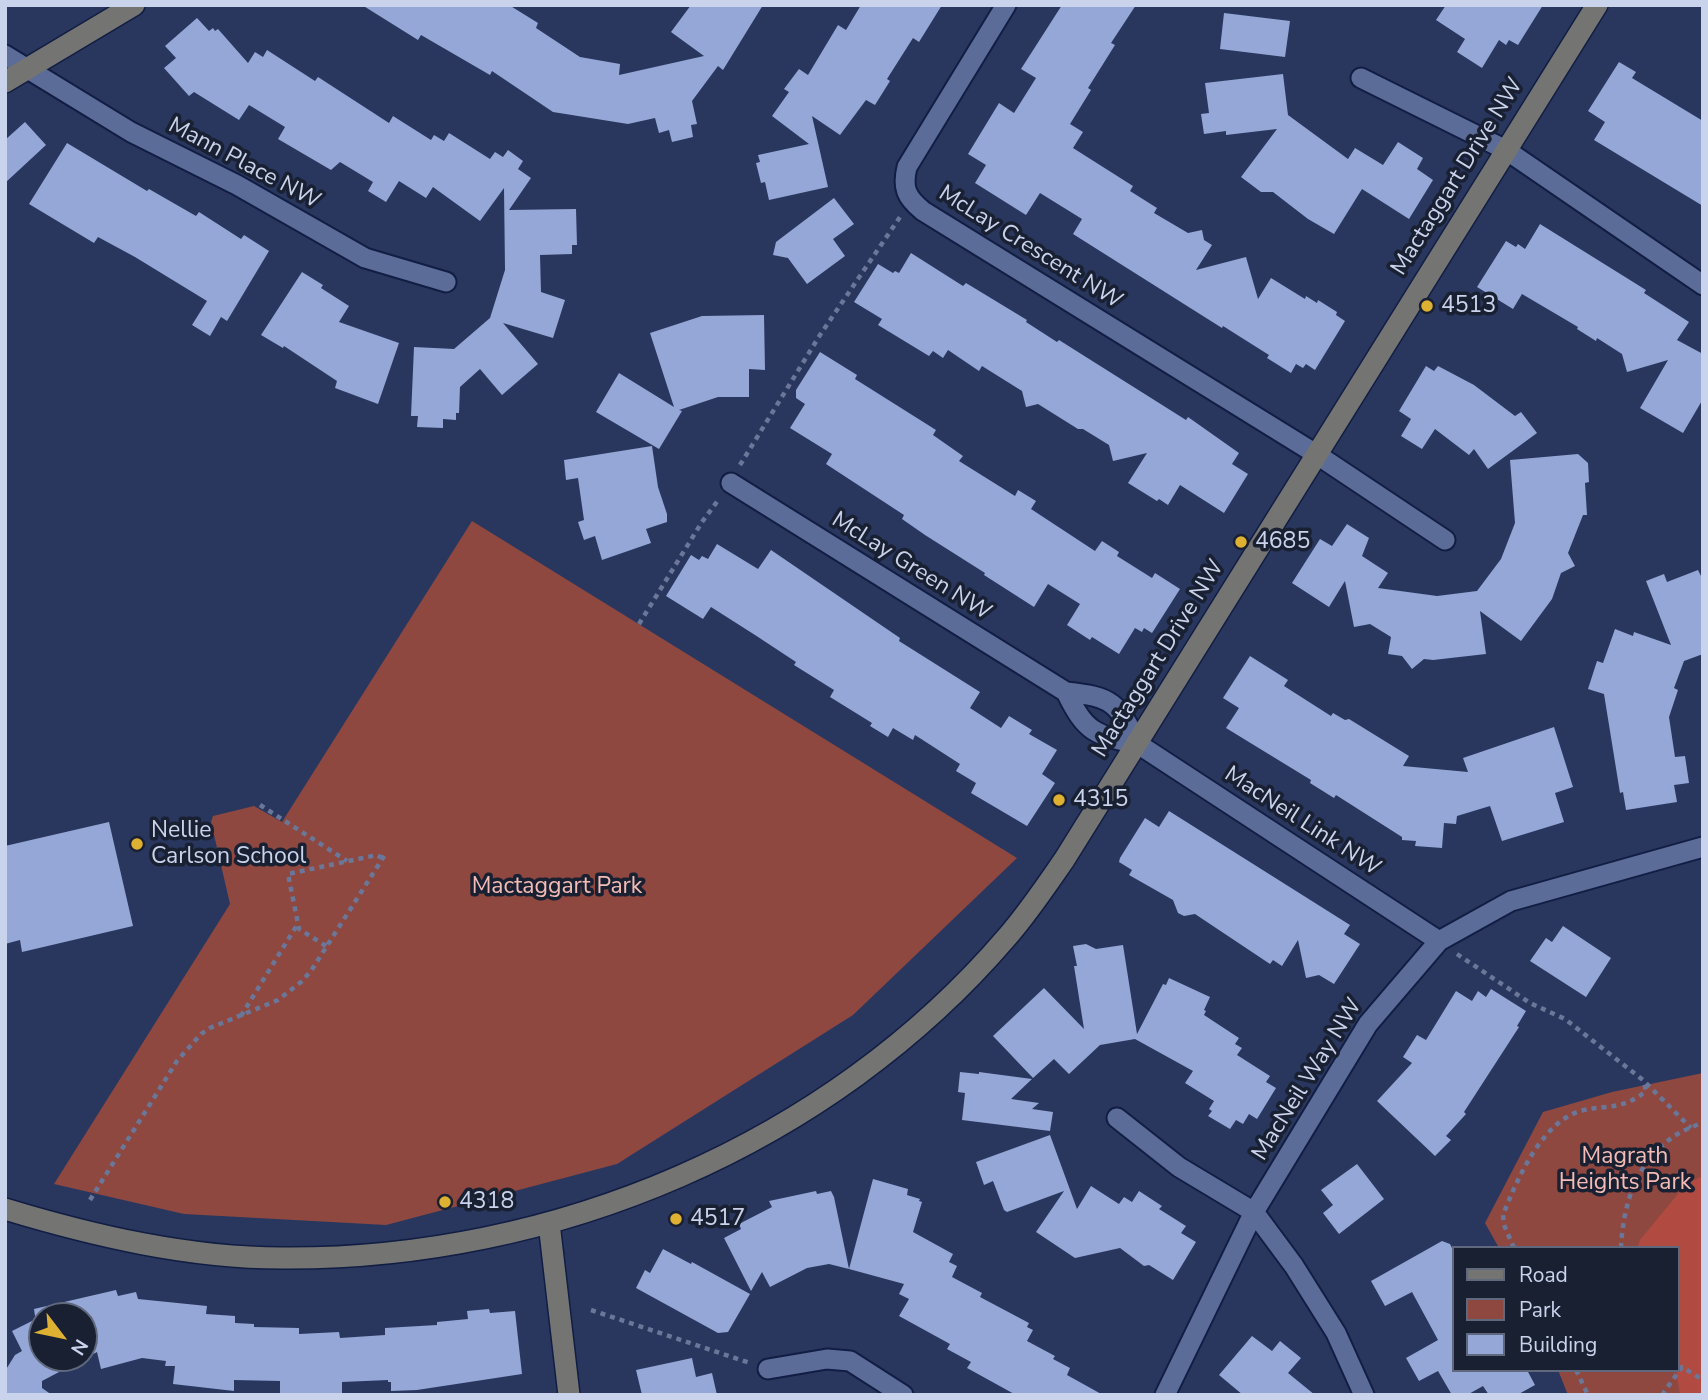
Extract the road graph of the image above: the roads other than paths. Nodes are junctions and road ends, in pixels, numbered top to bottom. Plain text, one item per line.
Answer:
1 (134, 5) edge
2 (1006, 5) edge
3 (1597, 5) edge
4 (5, 55) edge
5 (28, 69) junction
6 (1361, 78) dead end
7 (5, 82) edge
8 (1506, 150) junction
9 (446, 282) dead end
10 (1703, 285) edge
11 (1316, 454) junction
12 (731, 484) road end
13 (1445, 540) dead end
14 (1066, 692) junction
15 (1138, 744) junction
16 (1703, 847) edge
17 (1439, 941) junction
18 (1117, 1118) dead end
19 (5, 1209) edge
20 (1254, 1212) junction
21 (548, 1223) junction
22 (768, 1369) road end
23 (569, 1395) edge
24 (903, 1395) edge
25 (1166, 1395) edge
26 (1364, 1395) edge

1 - 5 street
2 - 11 street, McLay Crescent NW
3 - 8 street, Mactaggart Drive NW
4 - 5 street, Mann Place NW
5 - 7 street
5 - 9 street, Mann Place NW
6 - 8 street
8 - 10 street
8 - 11 street, Mactaggart Drive NW
11 - 13 street, McLay Crescent NW
11 - 15 street, Mactaggart Drive NW
12 - 14 street, McLay Green NW
14 - 15 street, McLay Green NW
14 - 15 street, McLay Green NW
15 - 17 street, MacNeil Link NW
15 - 21 street, Mactaggart Drive NW
16 - 17 street, MacNeil Way NW
17 - 20 street, MacNeil Way NW
18 - 20 street
19 - 21 street, Mactaggart Drive NW
20 - 25 street, MacNeil Way NW
20 - 26 street
21 - 23 street
22 - 24 street

